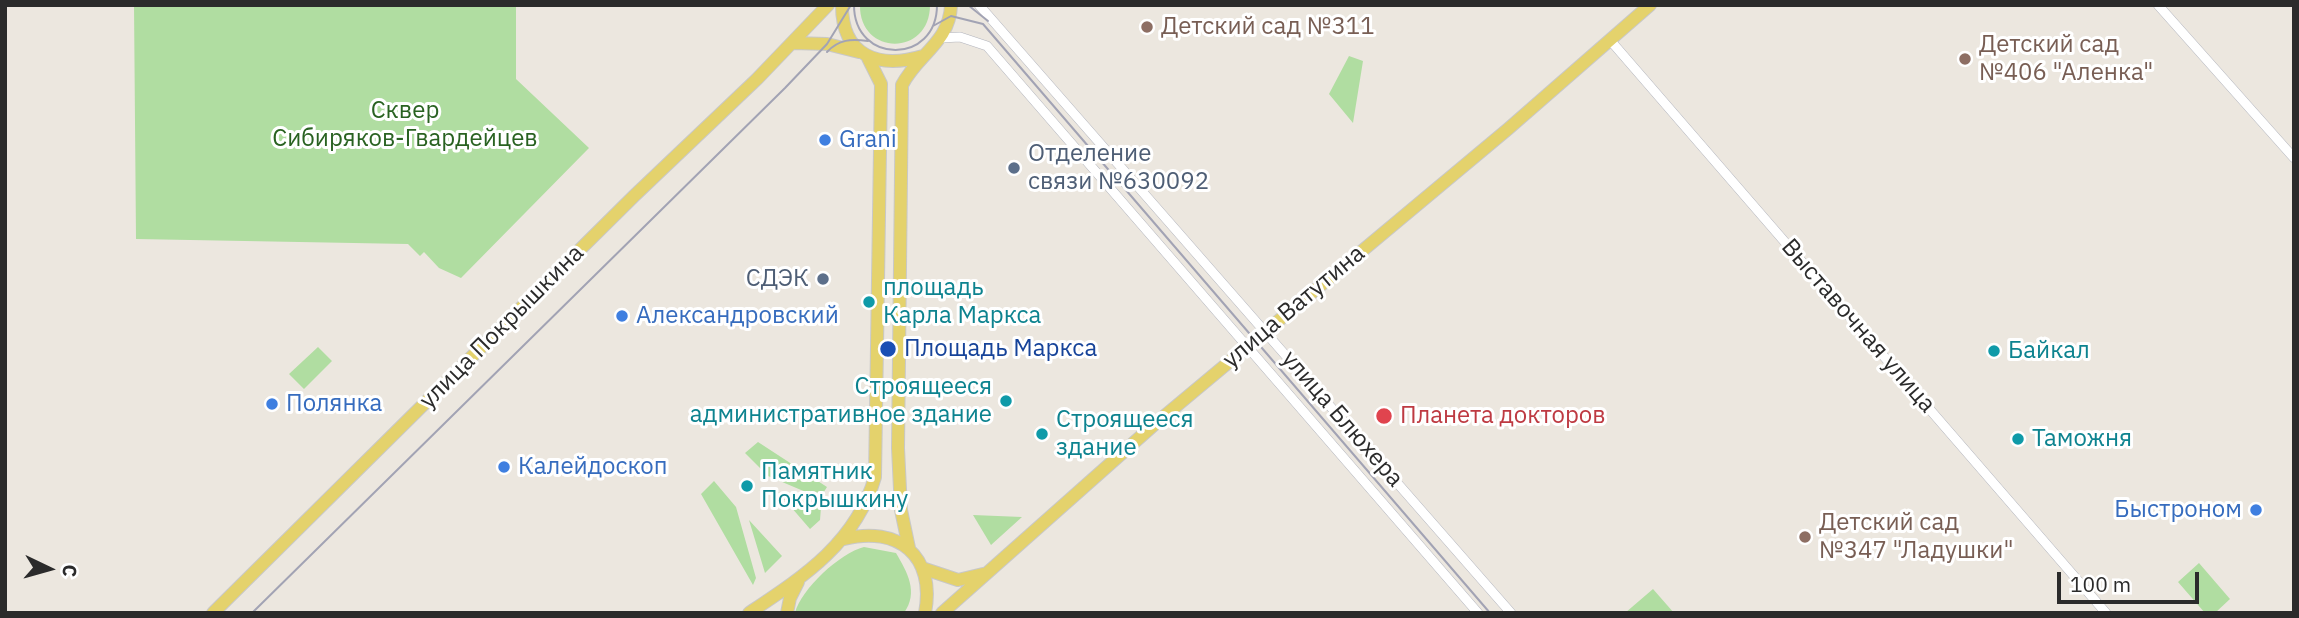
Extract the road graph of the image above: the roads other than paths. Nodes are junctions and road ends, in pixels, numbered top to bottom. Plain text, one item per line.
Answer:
1 (828, 5) edge
2 (842, 5) edge
3 (951, 5) edge
4 (979, 5) edge
5 (1650, 5) edge
6 (2158, 5) edge
7 (941, 38) junction
8 (1610, 40) junction
9 (793, 43) junction
10 (864, 55) junction
11 (923, 56) junction
12 (2294, 158) edge
13 (1265, 330) junction
14 (1247, 346) junction
15 (844, 539) junction
16 (909, 548) junction
17 (925, 569) junction
18 (993, 569) junction
19 (800, 579) junction
20 (213, 613) edge
21 (749, 613) edge
22 (787, 613) edge
23 (925, 613) edge
24 (942, 613) edge
25 (1478, 613) edge
26 (1511, 613) edge
27 (2106, 613) edge

1 - 9 main road, улица Покрышкина
2 - 10 main road
3 - 7 main road
4 - 13 street, улица Блюхера
5 - 8 main road, улица Ватутина
6 - 12 street
7 - 11 main road
7 - 14 street, улица Блюхера
8 - 13 main road, улица Ватутина
8 - 27 street, Выставочная улица
9 - 10 main road
9 - 20 main road, улица Покрышкина
10 - 11 main road
10 - 15 main road
11 - 16 main road
13 - 14 main road, улица Ватутина
13 - 26 street, улица Блюхера
14 - 18 main road, улица Ватутина
14 - 25 street, улица Блюхера
15 - 16 main road
15 - 19 main road
16 - 17 main road
17 - 18 main road
17 - 23 main road
18 - 24 main road, улица Ватутина
19 - 21 main road
19 - 22 main road

